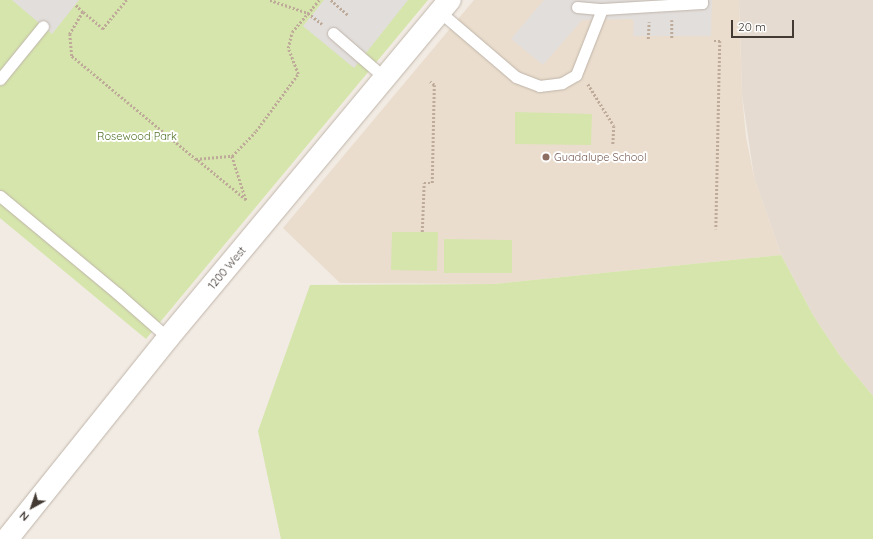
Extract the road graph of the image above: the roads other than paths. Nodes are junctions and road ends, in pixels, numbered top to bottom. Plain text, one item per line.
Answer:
1 (702, 0) edge
2 (445, 6) edge
3 (577, 7) dead end
4 (602, 10) junction
5 (43, 26) dead end
6 (333, 33) dead end
7 (385, 78) junction
8 (0, 79) edge
9 (0, 196) edge
10 (168, 338) junction
11 (7, 539) edge

1 - 4 lane
2 - 4 lane
2 - 7 street, 1200 West
3 - 4 lane
5 - 8 lane
6 - 7 lane
7 - 10 street, 1200 West
9 - 10 lane
10 - 11 street, 1200 West

